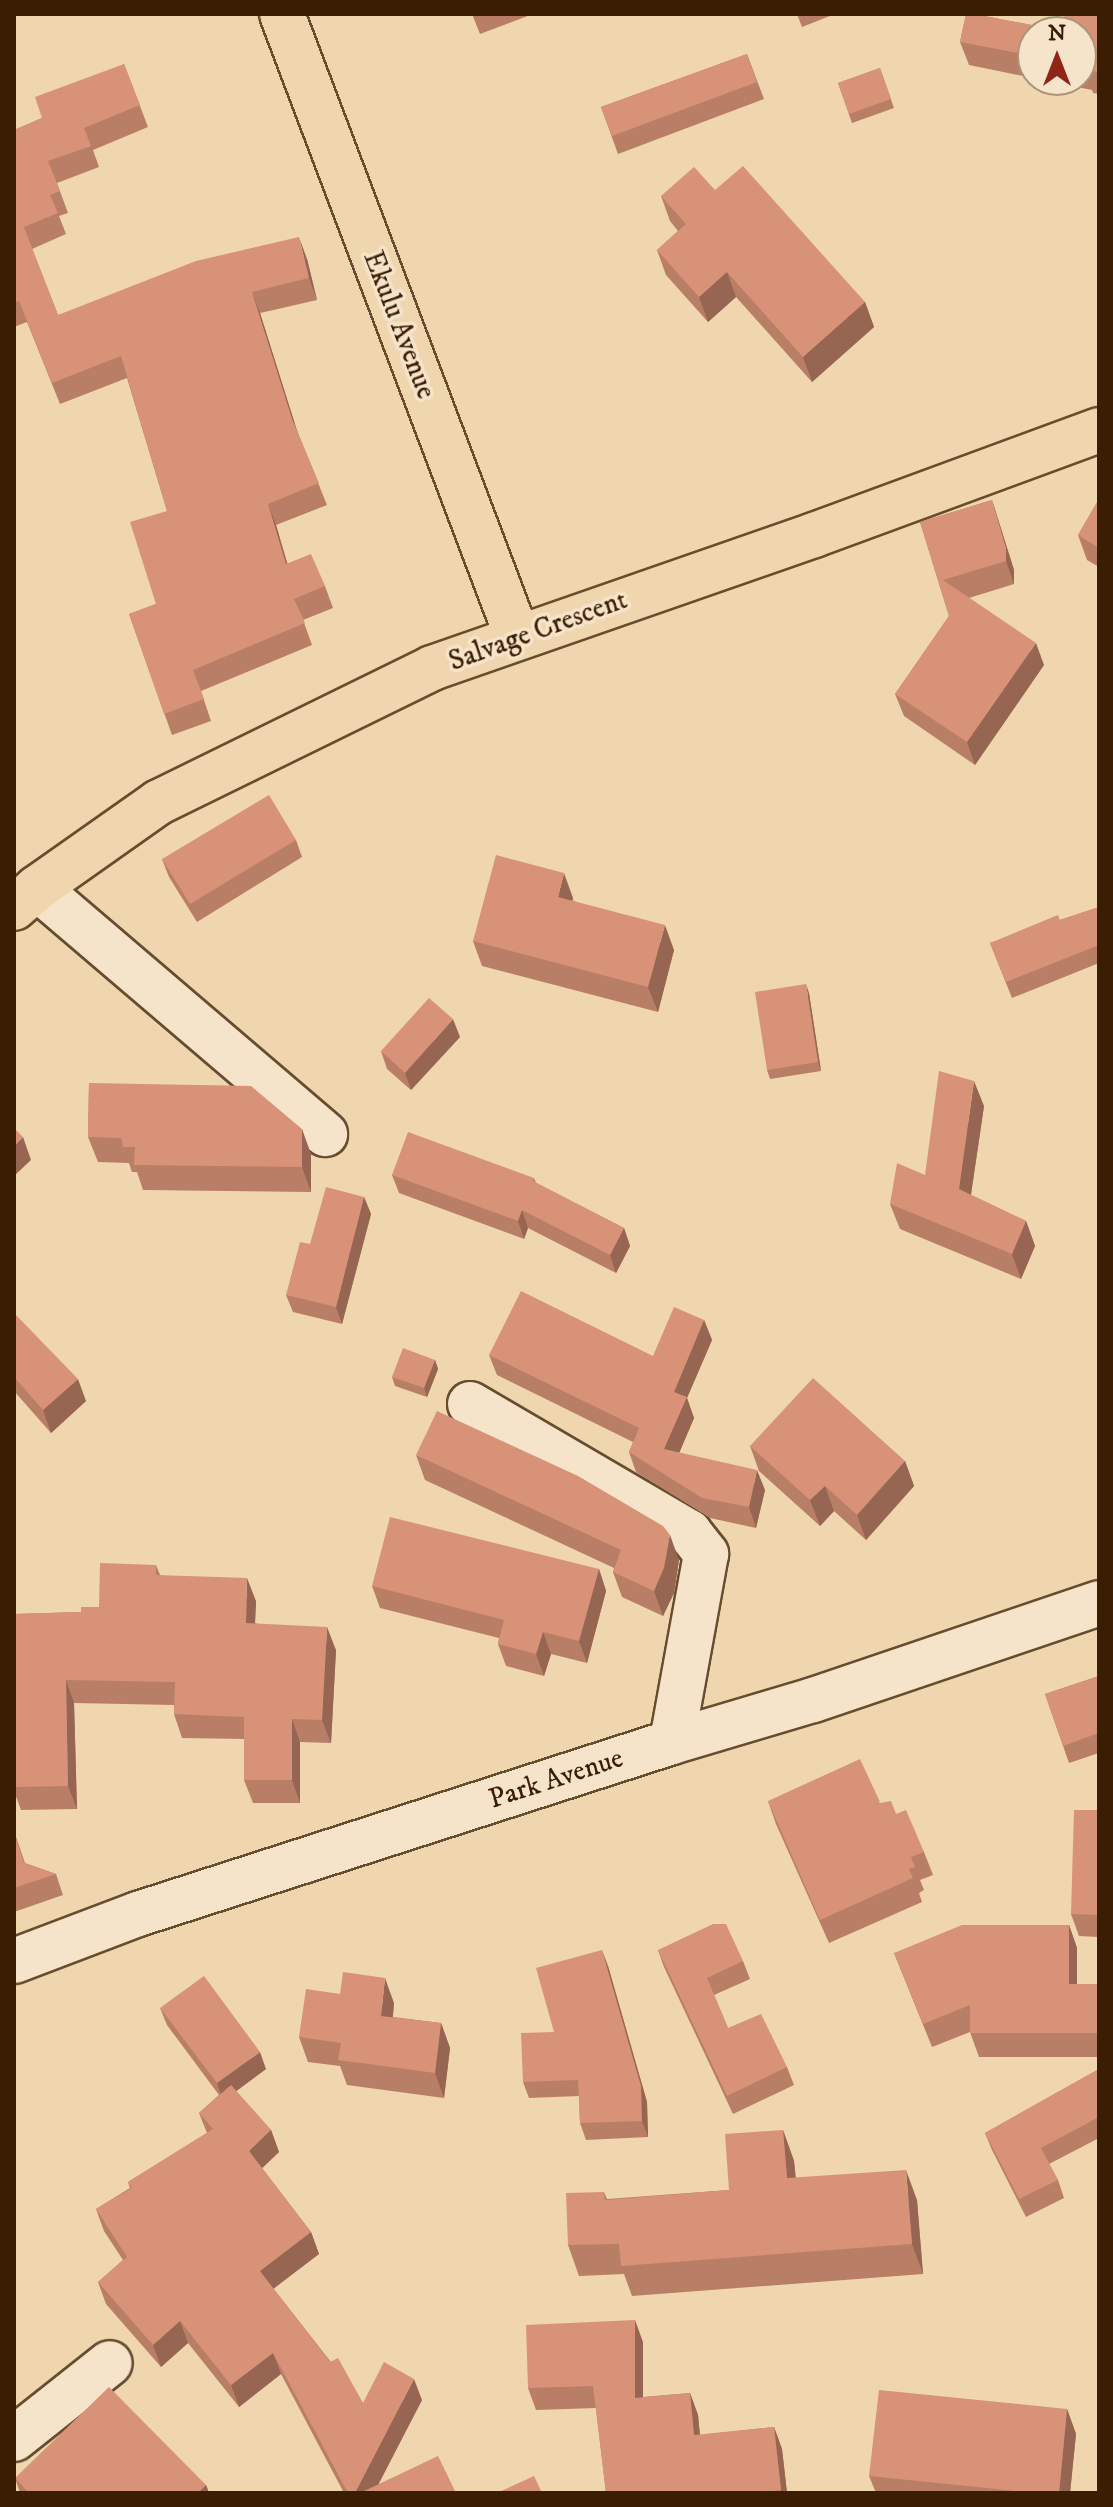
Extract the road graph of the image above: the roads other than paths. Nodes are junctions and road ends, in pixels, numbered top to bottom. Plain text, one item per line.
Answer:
1 (282, 14) edge
2 (1099, 430) edge
3 (517, 636) junction
4 (26, 898) edge
5 (325, 1134) dead end
6 (470, 1404) dead end
7 (1099, 1603) edge
8 (672, 1742) junction
9 (14, 1961) edge
10 (110, 2363) dead end
11 (14, 2439) edge

1 - 3 main road, Ekulu Avenue
2 - 3 main road, Salvage Crescent
3 - 4 main road, Salvage Crescent
4 - 5 street
6 - 8 street
7 - 8 street, Park Avenue
8 - 9 street, Park Avenue
10 - 11 street

